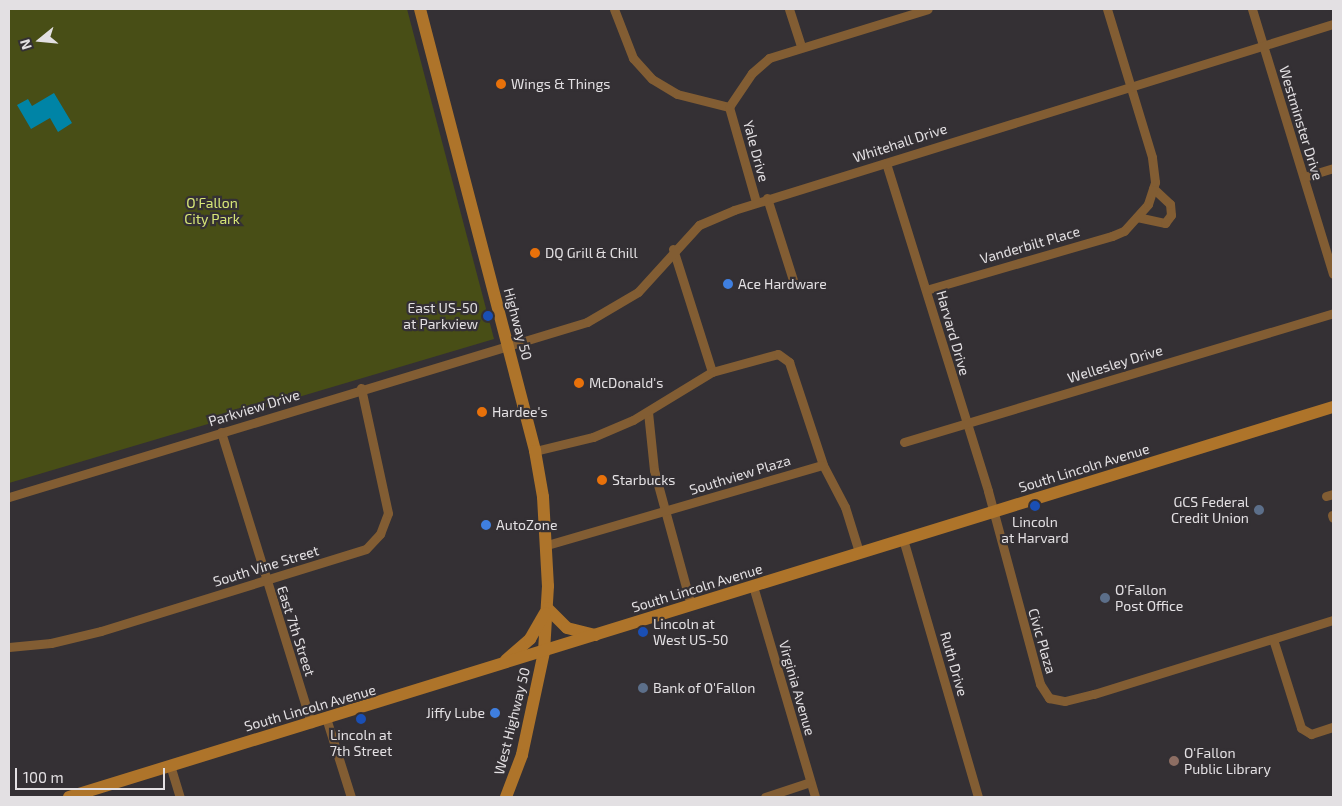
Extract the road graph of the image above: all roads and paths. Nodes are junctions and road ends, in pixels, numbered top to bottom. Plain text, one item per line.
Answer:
1 (420, 9) edge
2 (614, 9) edge
3 (789, 9) edge
4 (928, 9) edge
5 (1107, 9) edge
6 (1252, 9) edge
7 (1333, 24) edge
8 (1262, 43) junction
9 (801, 47) junction
10 (1129, 84) junction
11 (730, 107) junction
12 (886, 163) junction
13 (1333, 168) edge
14 (1304, 177) junction
15 (1153, 188) junction
16 (768, 198) junction
17 (756, 202) junction
18 (1136, 217) junction
19 (674, 250) junction
20 (1333, 274) edge
21 (794, 283) dead end
22 (926, 290) junction
23 (1333, 313) edge
24 (508, 346) junction
25 (712, 372) junction
26 (361, 388) junction
27 (1333, 407) edge
28 (648, 412) junction
29 (965, 423) junction
30 (221, 432) junction
31 (904, 442) dead end
32 (535, 451) junction
33 (823, 465) junction
34 (9, 497) edge
35 (990, 512) junction
36 (666, 513) junction
37 (904, 539) junction
38 (547, 545) junction
39 (860, 552) junction
40 (266, 581) junction
41 (753, 586) junction
42 (691, 605) junction
43 (547, 608) junction
44 (1333, 620) edge
45 (597, 635) junction
46 (1273, 639) junction
47 (9, 647) edge
48 (544, 652) junction
49 (496, 668) junction
50 (327, 721) junction
51 (311, 723) junction
52 (1333, 727) edge
53 (170, 765) junction
54 (810, 782) junction
55 (69, 797) edge
56 (180, 797) edge
57 (351, 797) edge
58 (506, 797) edge
59 (765, 797) edge
60 (815, 797) edge
61 (978, 797) edge

1 - 24 main road, Highway 50
2 - 11 street
3 - 9 street
4 - 9 street
5 - 10 street, Vanderbilt Place
6 - 8 street, Westminster Drive
7 - 8 street, Whitehall Drive
8 - 10 street, Whitehall Drive
8 - 14 street, Westminster Drive
9 - 11 street
10 - 12 street, Whitehall Drive
10 - 15 street, Vanderbilt Place
11 - 17 street, Yale Drive
12 - 16 street, Whitehall Drive
12 - 22 street, Harvard Drive
13 - 14 street
14 - 20 street, Westminster Drive
15 - 18 street, Vanderbilt Place
15 - 18 street
16 - 17 street, Whitehall Drive
16 - 21 street
17 - 19 street, Whitehall Drive
18 - 22 street, Vanderbilt Place
19 - 24 street, Whitehall Drive
19 - 25 street
22 - 29 street, Harvard Drive
23 - 29 street, Wellesley Drive
24 - 26 street, Parkview Drive
24 - 32 main road, Highway 50
25 - 28 street
25 - 33 street
26 - 30 street, Parkview Drive
26 - 40 street, South Vine Street
27 - 35 main road, South Lincoln Avenue
28 - 32 street
28 - 36 street
29 - 31 street, Wellesley Drive
29 - 35 street, Harvard Drive
30 - 34 street, Parkview Drive
30 - 40 street, East 7th Street
32 - 38 main road, Highway 50
33 - 36 street, Southview Plaza
33 - 39 street
35 - 37 main road, South Lincoln Avenue
35 - 46 street, Civic Plaza
36 - 38 street, Southview Plaza
36 - 42 street
37 - 39 main road, South Lincoln Avenue
37 - 61 street, Ruth Drive
38 - 43 main road, Highway 50
39 - 41 main road, South Lincoln Avenue
40 - 47 street, South Vine Street
40 - 51 street, East 7th Street
41 - 42 main road, South Lincoln Avenue
41 - 54 street, Virginia Avenue
42 - 45 main road, South Lincoln Avenue
43 - 45 main road
43 - 48 main road, Highway 50
43 - 49 main road
44 - 46 street
45 - 48 main road, South Lincoln Avenue
46 - 52 street
48 - 49 main road, South Lincoln Avenue
48 - 58 main road, West Highway 50
49 - 50 main road, South Lincoln Avenue
50 - 51 main road, South Lincoln Avenue
50 - 57 street
51 - 53 main road, South Lincoln Avenue
53 - 55 main road, South Lincoln Avenue
53 - 56 street
54 - 59 street
54 - 60 street, Virginia Avenue

